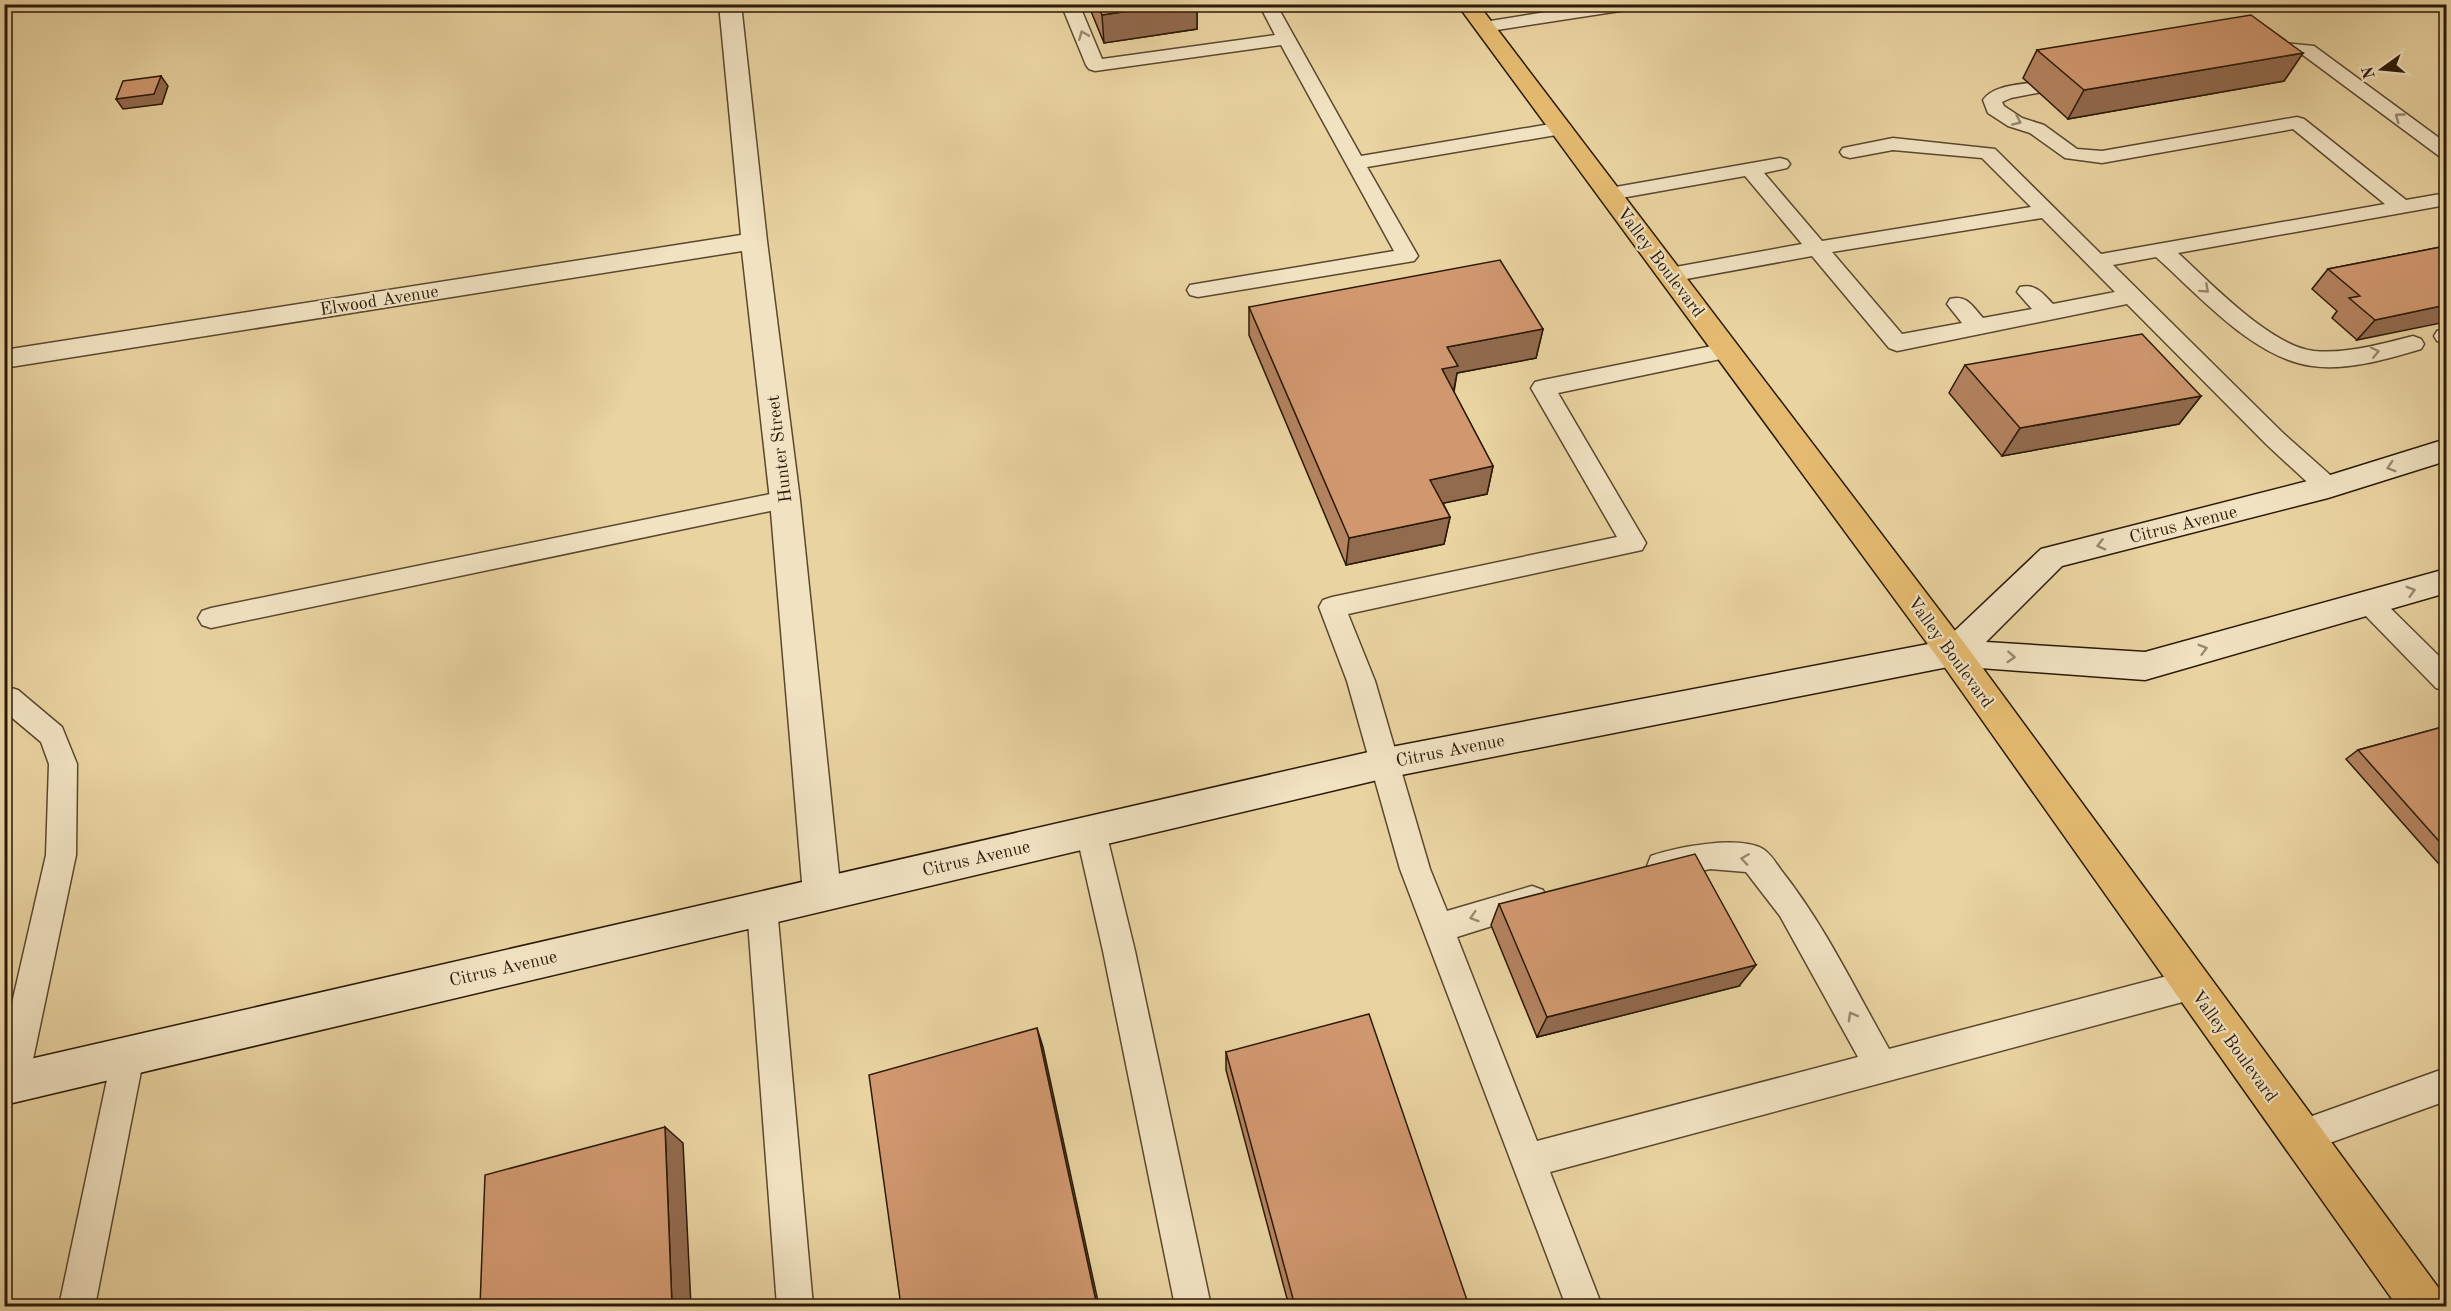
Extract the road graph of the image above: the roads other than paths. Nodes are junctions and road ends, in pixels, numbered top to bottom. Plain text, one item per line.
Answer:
1 (730, 4) edge
2 (1070, 4) edge
3 (1267, 4) edge
4 (1467, 4) edge
5 (1633, 4) edge
6 (1484, 27) junction
7 (1286, 39) junction
8 (2248, 54) edge
9 (2035, 88) edge
10 (1562, 128) junction
11 (1850, 152) dead end
12 (2446, 152) edge
13 (1356, 163) junction
14 (1780, 164) dead end
15 (1750, 169) junction
16 (1610, 194) junction
17 (2437, 200) edge
18 (2402, 207) junction
19 (2047, 211) junction
20 (2446, 216) edge
21 (754, 241) junction
22 (1819, 249) junction
23 (2161, 250) junction
24 (2097, 261) junction
25 (1670, 275) junction
26 (1198, 290) dead end
27 (2028, 292) dead end
28 (2131, 296) junction
29 (1958, 304) dead end
30 (2049, 313) junction
31 (1978, 327) junction
32 (2413, 344) dead end
33 (1727, 351) junction
34 (4, 359) edge
35 (2446, 450) edge
36 (2328, 487) junction
37 (785, 500) junction
38 (2446, 581) edge
39 (2368, 603) junction
40 (211, 618) dead end
41 (1953, 653) junction
42 (2446, 680) edge
43 (8, 698) dead end
44 (1386, 763) junction
45 (1091, 832) junction
46 (1632, 872) edge
47 (1564, 890) edge
48 (822, 894) junction
49 (762, 908) junction
50 (1438, 928) junction
51 (2190, 985) junction
52 (128, 1056) junction
53 (1881, 1067) junction
54 (8, 1084) edge
55 (2446, 1085) edge
56 (2299, 1137) junction
57 (1527, 1161) junction
58 (77, 1306) edge
59 (795, 1306) edge
60 (1193, 1306) edge
61 (1584, 1306) edge
62 (2424, 1306) edge

1 - 21 main road, Hunter Street
7 -> 2 lane
3 - 7 lane
4 - 6 main road, Valley Boulevard
5 - 6 lane
6 - 10 main road, Valley Boulevard
7 - 13 lane
12 -> 8 lane
9 -> 18 lane
10 - 13 lane
10 - 16 main road, Valley Boulevard
11 - 19 lane
13 - 26 lane
14 - 15 lane
15 - 16 lane
15 - 22 lane
16 - 25 main road, Valley Boulevard
17 - 18 lane
17 - 20 lane
18 - 23 lane
19 - 22 lane
19 - 24 lane
21 - 34 main road, Elwood Avenue
21 - 37 main road, Hunter Street
22 - 25 lane
22 - 31 lane
23 - 24 lane
23 -> 32 lane
24 - 28 lane
25 - 33 main road, Valley Boulevard
27 - 30 lane
28 - 30 lane
28 - 36 lane
29 - 31 lane
30 - 31 lane
33 - 41 main road, Valley Boulevard
33 - 44 lane
35 -> 36 main road, Citrus Avenue
36 -> 41 main road, Citrus Avenue
37 - 40 lane
37 - 48 main road, Hunter Street
39 -> 38 main road, Citrus Avenue
41 -> 39 main road, Citrus Avenue
39 - 42 lane
41 - 44 main road, Citrus Avenue
41 - 51 main road, Valley Boulevard
43 - 54 lane
44 - 45 main road, Citrus Avenue
44 - 50 lane
45 - 48 main road, Citrus Avenue
45 - 60 lane
53 -> 46 lane
47 -> 50 lane
48 - 49 main road, Citrus Avenue
49 - 52 main road, Citrus Avenue
49 - 59 lane
50 - 57 lane
51 - 53 lane
51 - 56 main road, Valley Boulevard
52 - 54 main road, Citrus Avenue
52 - 58 lane
53 - 57 lane
55 - 56 lane
56 - 62 main road, Valley Boulevard
57 - 61 lane

